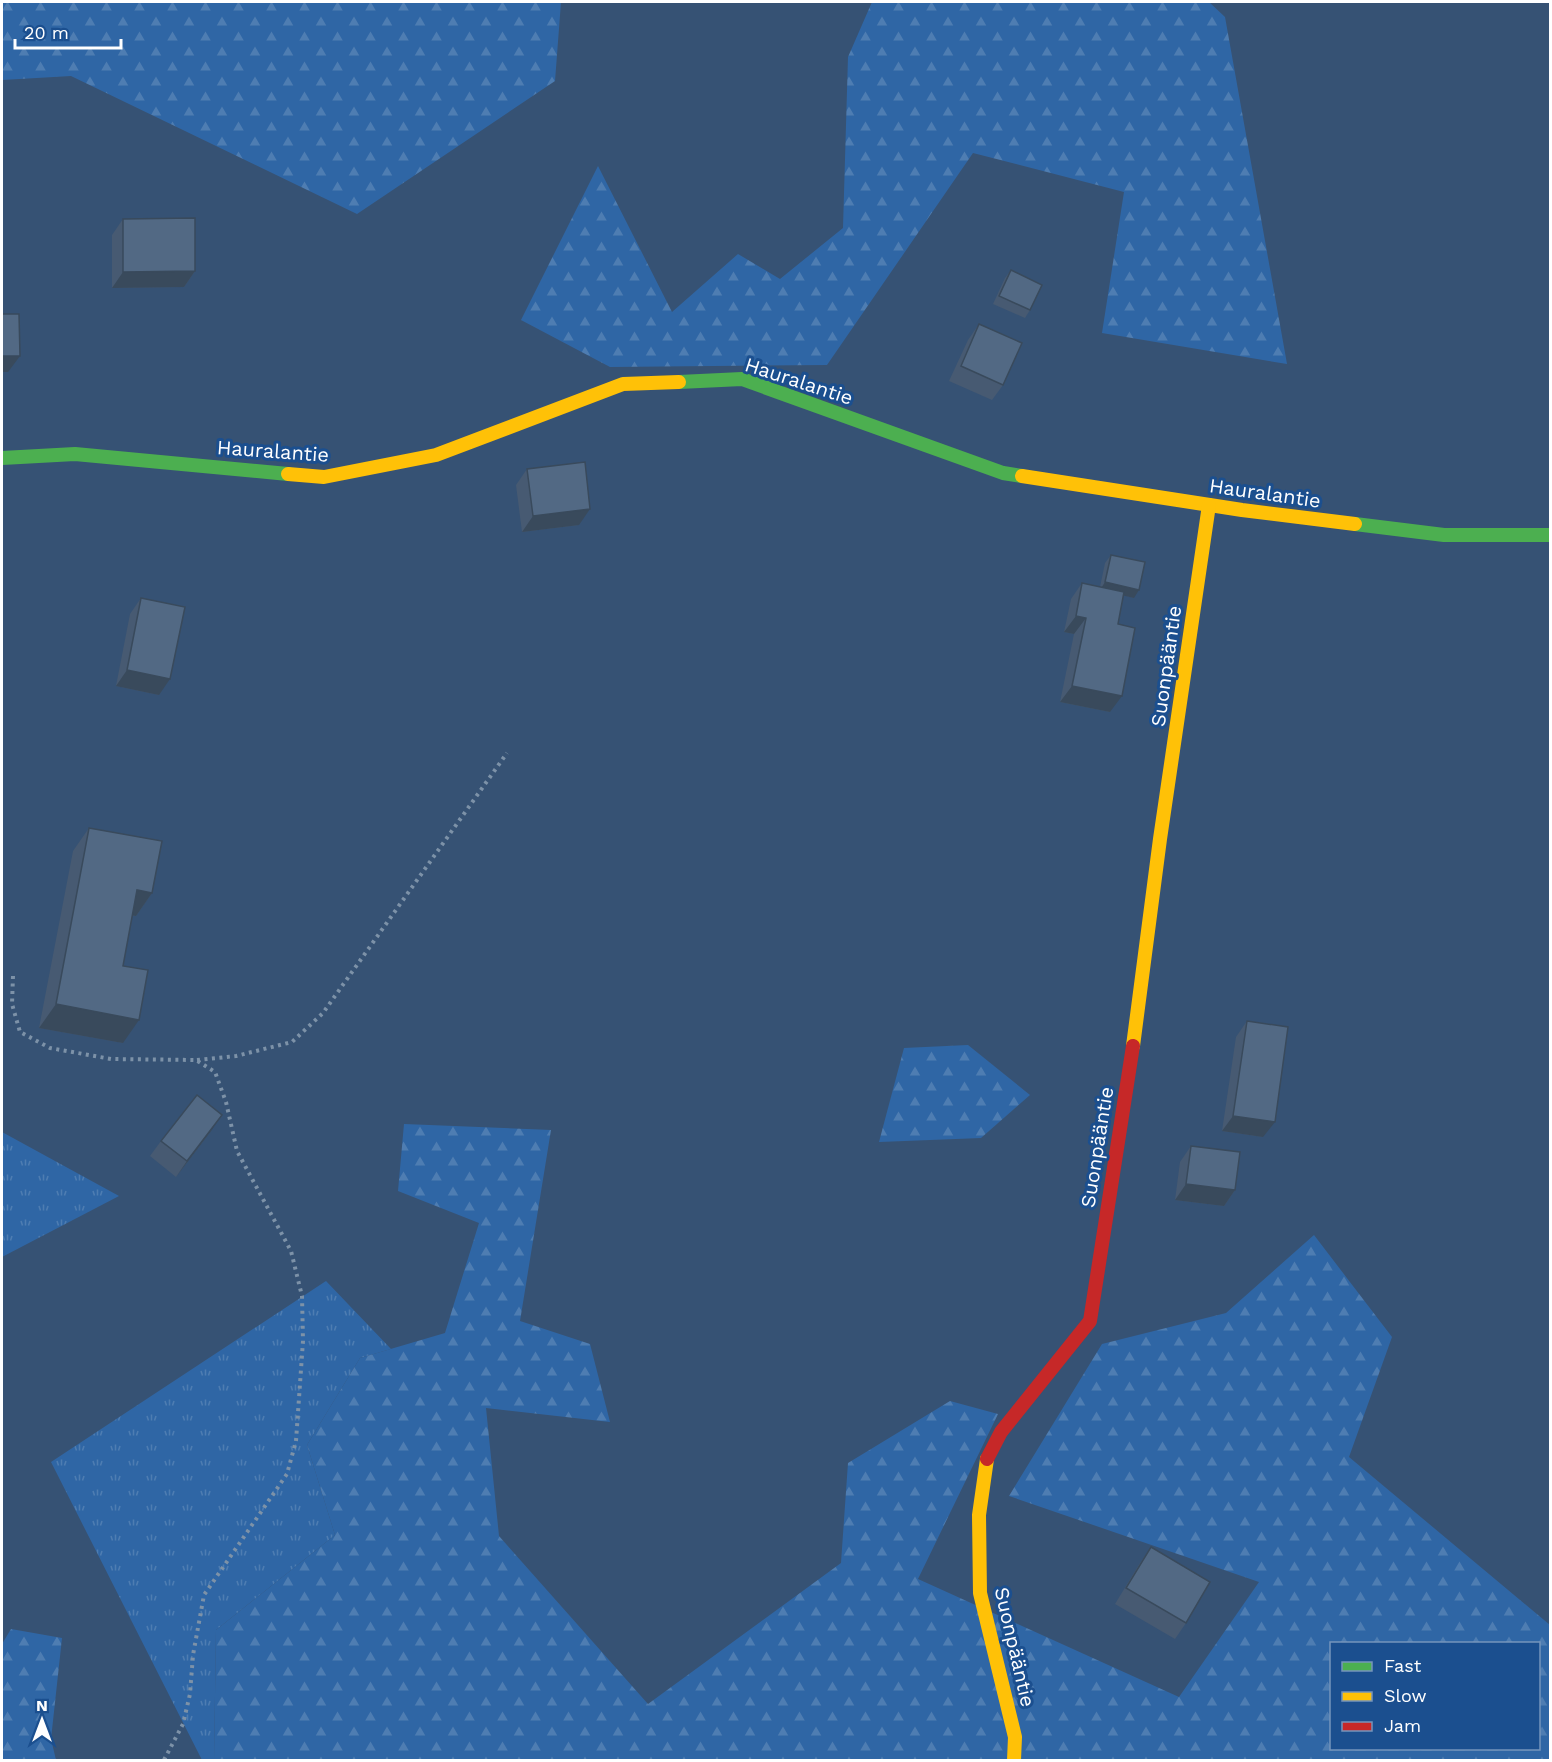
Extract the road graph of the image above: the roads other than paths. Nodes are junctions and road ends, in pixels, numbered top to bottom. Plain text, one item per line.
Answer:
1 (2, 458) edge
2 (1209, 505) junction
3 (1551, 535) edge
4 (1014, 1761) edge

1 - 2 street, Hauralantie
2 - 3 street, Hauralantie
2 - 4 street, Suonpääntie

